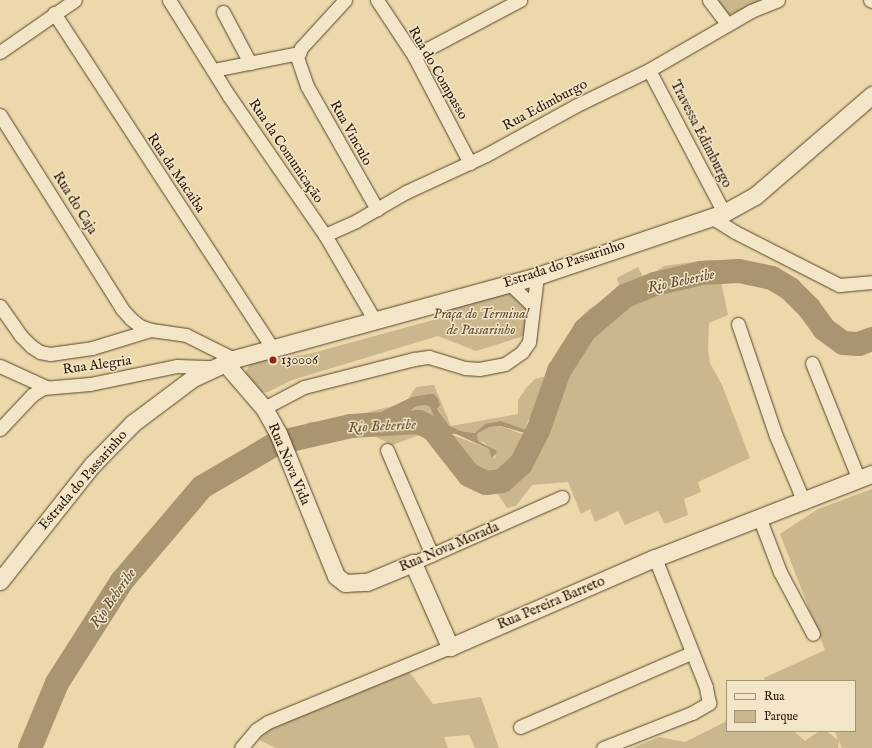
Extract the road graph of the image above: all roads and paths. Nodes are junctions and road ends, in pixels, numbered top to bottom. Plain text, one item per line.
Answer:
1 (75, 0) edge
2 (169, 0) edge
3 (346, 0) edge
4 (377, 0) edge
5 (520, 0) edge
6 (709, 0) edge
7 (778, 0) edge
8 (223, 12) dead end
9 (54, 14) junction
10 (727, 24) junction
11 (0, 52) edge
12 (299, 53) junction
13 (414, 56) junction
14 (250, 63) junction
15 (213, 70) junction
16 (649, 70) junction
17 (872, 95) edge
18 (0, 115) edge
19 (470, 163) junction
20 (376, 209) junction
21 (717, 215) junction
22 (325, 235) junction
23 (537, 276) junction
24 (872, 282) edge
25 (509, 283) junction
26 (0, 306) edge
27 (533, 306) junction
28 (375, 321) junction
29 (738, 324) dead end
30 (151, 330) junction
31 (273, 349) junction
32 (224, 363) junction
33 (812, 363) dead end
34 (0, 366) edge
35 (46, 387) junction
36 (264, 408) junction
37 (0, 429) edge
38 (387, 450) dead end
39 (866, 477) edge
40 (562, 497) dead end
41 (804, 502) junction
42 (759, 517) junction
43 (432, 554) junction
44 (655, 558) junction
45 (413, 563) junction
46 (336, 576) joint
47 (0, 581) edge
48 (813, 634) dead end
49 (450, 647) junction
50 (691, 653) junction
51 (520, 727) dead end
52 (243, 745) edge
53 (257, 748) edge
54 (603, 748) edge

1 - 9 street
2 - 15 street, Rua da Comunicação
3 - 12 street
4 - 13 street, Rua do Compasso
5 - 13 street
6 - 10 street
7 - 10 street, Rua Edimburgo
8 - 14 street
9 - 11 street
9 - 31 street, Rua da Macaiba
10 - 16 street, Rua Edimburgo
12 - 14 street
12 - 20 street, Rua Vinculo
13 - 19 street, Rua do Compasso
14 - 15 street
15 - 22 street, Rua da Comunicação
16 - 19 street, Rua Edimburgo
16 - 21 street, Travessa Edimburgo
17 - 21 street, Estrada do Passarinho
18 - 30 street, Rua do Caja
19 - 20 street, Rua Edimburgo
20 - 22 street, Rua Edimburgo
21 - 23 street, Estrada do Passarinho
21 - 24 street
22 - 28 street, Rua da Comunicação
23 - 25 street, Estrada do Passarinho
23 - 27 street
25 - 27 street
25 - 28 street, Estrada do Passarinho
26 - 30 street
27 - 36 street
28 - 31 street, Estrada do Passarinho
29 - 41 street
30 - 32 street
31 - 32 street, Estrada do Passarinho
32 - 35 street, Rua Alegria
32 - 36 street, Rua Nova Vida
32 - 47 street, Estrada do Passarinho
33 - 39 street
34 - 35 street
35 - 37 street, Rua Alegria
36 - 46 street, Rua Nova Vida
38 - 43 street
39 - 41 street, Rua Pereira Barreto
40 - 43 street, Rua Nova Morada
41 - 42 street, Rua Pereira Barreto
42 - 44 street, Rua Pereira Barreto
42 - 48 street
43 - 45 street, Rua Nova Morada
44 - 49 street, Rua Pereira Barreto
44 - 50 street
45 - 46 street, Rua Nova Morada
45 - 49 street
49 - 52 street, Rua Pereira Barreto
50 - 51 street
50 - 54 street
52 - 53 street

